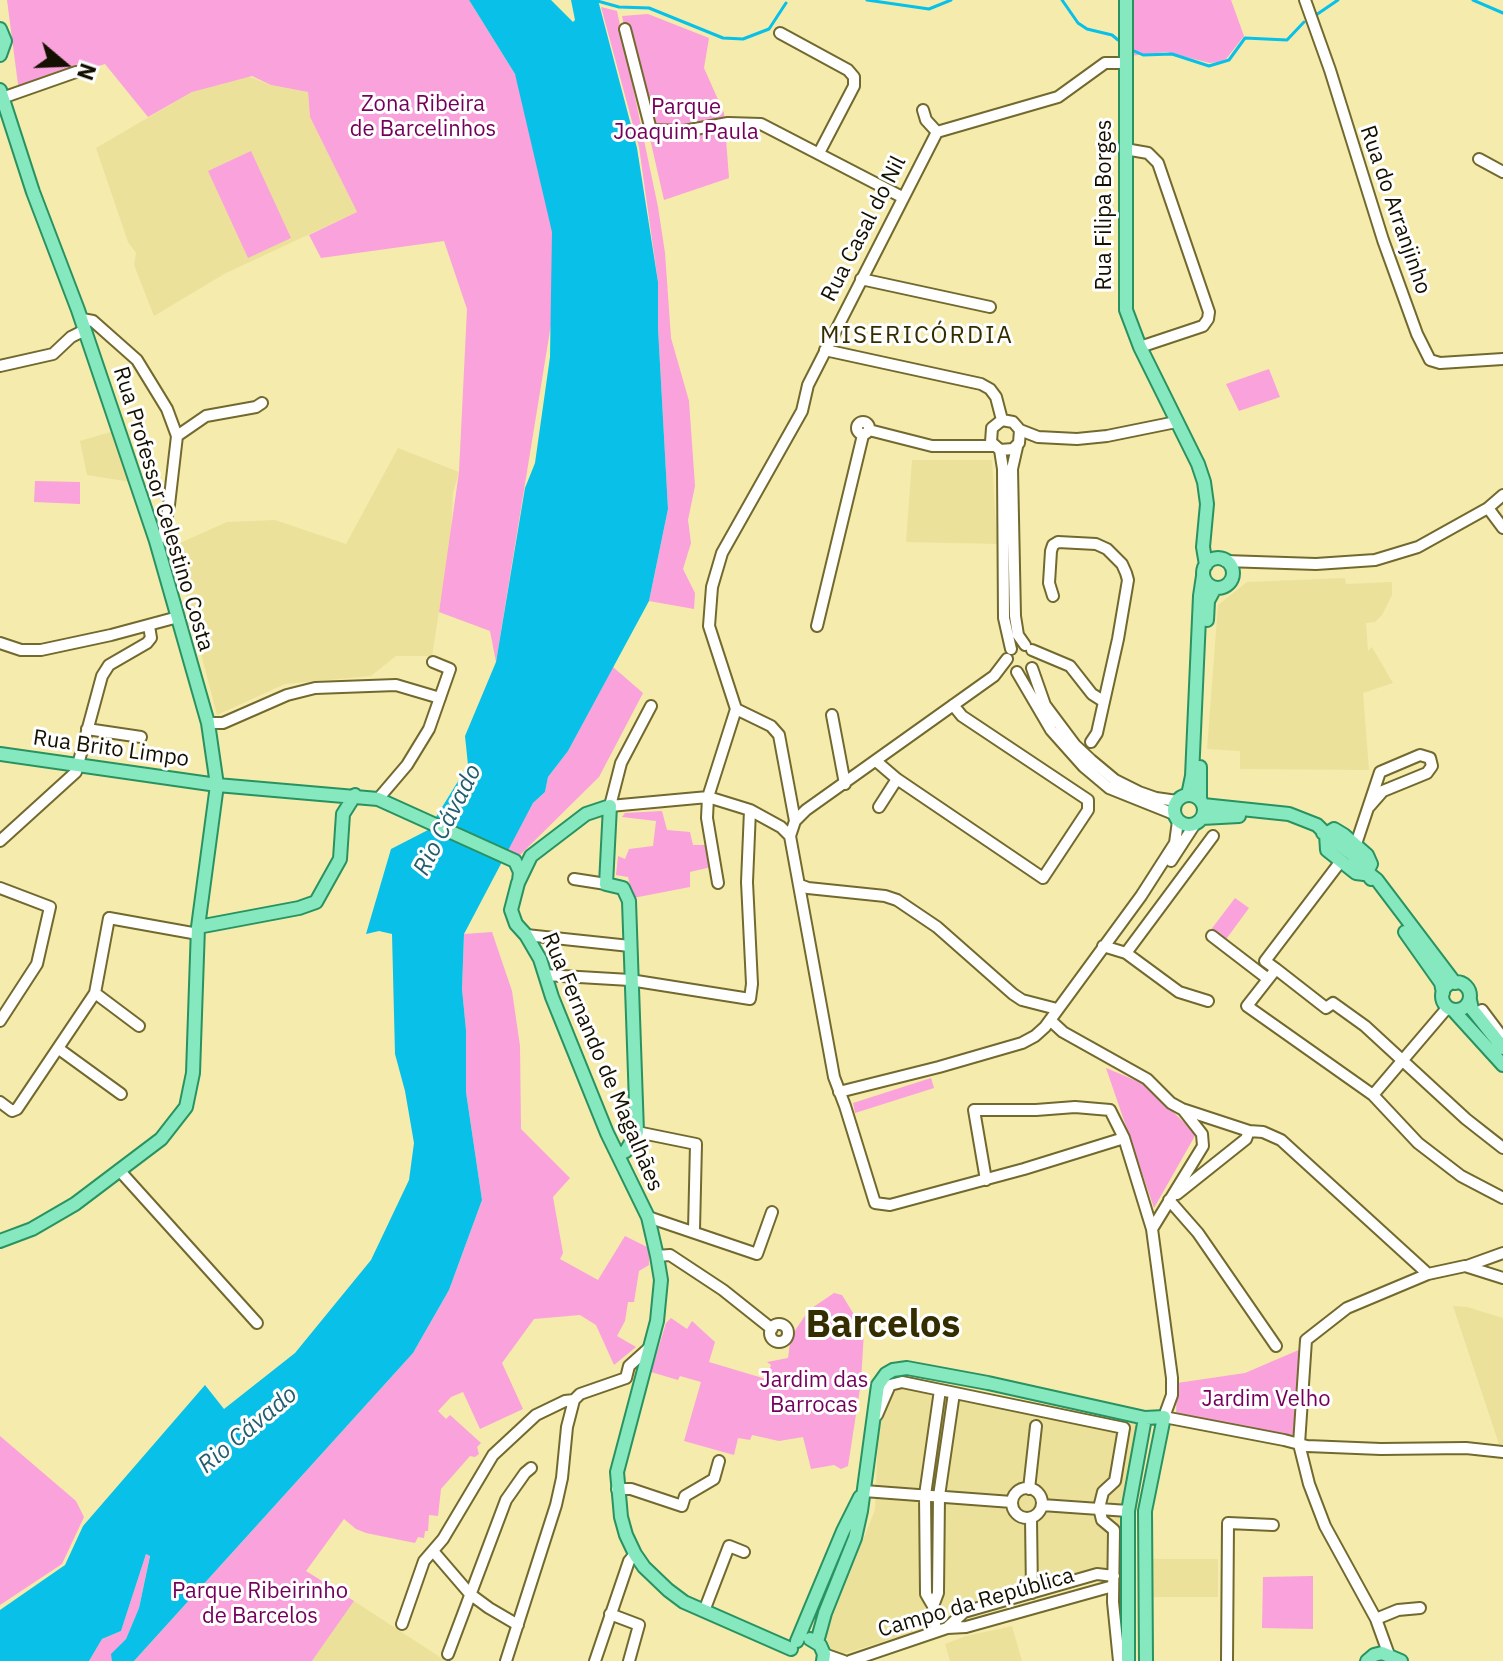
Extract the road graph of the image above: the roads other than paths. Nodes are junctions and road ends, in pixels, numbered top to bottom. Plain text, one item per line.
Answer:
1 (1126, 0) edge
2 (1305, 0) edge
3 (0, 29) edge
4 (625, 29) dead end
5 (780, 33) dead end
6 (0, 55) edge
7 (1125, 63) junction
8 (76, 72) dead end
9 (1, 94) edge
10 (923, 110) dead end
11 (937, 132) junction
12 (1125, 149) junction
13 (819, 153) junction
14 (1479, 159) dead end
15 (1503, 172) edge
16 (902, 197) junction
17 (861, 279) junction
18 (990, 307) dead end
19 (83, 324) junction
20 (1140, 347) junction
21 (825, 350) junction
22 (1503, 359) edge
23 (0, 366) edge
24 (262, 403) dead end
25 (1002, 420) junction
26 (1176, 422) junction
27 (992, 428) junction
28 (1020, 430) junction
29 (177, 436) junction
30 (1038, 437) junction
31 (1018, 445) junction
32 (974, 447) junction
33 (997, 448) junction
34 (1503, 495) edge
35 (1488, 508) junction
36 (1503, 528) edge
37 (1204, 536) junction
38 (156, 541) junction
39 (1226, 563) junction
40 (1205, 571) junction
41 (1215, 588) junction
42 (1053, 596) dead end
43 (178, 617) junction
44 (149, 626) junction
45 (817, 626) dead end
46 (0, 643) edge
47 (1029, 647) junction
48 (1009, 654) junction
49 (1056, 660) junction
50 (433, 662) dead end
51 (1033, 666) junction
52 (1016, 671) junction
53 (994, 676) junction
54 (440, 698) junction
55 (1103, 701) junction
56 (953, 705) junction
57 (651, 706) dead end
58 (736, 709) junction
59 (832, 715) dead end
60 (208, 723) junction
61 (87, 729) junction
62 (141, 737) dead end
63 (1091, 742) dead end
64 (0, 754) edge
65 (876, 761) junction
66 (79, 765) junction
67 (897, 779) junction
68 (845, 784) junction
69 (217, 785) junction
70 (355, 795) junction
71 (708, 797) junction
72 (378, 799) junction
73 (610, 806) junction
74 (879, 807) dead end
75 (1369, 807) junction
76 (750, 810) junction
77 (1190, 810) junction
78 (795, 821) junction
79 (1326, 834) junction
80 (790, 836) junction
81 (1213, 836) dead end
82 (0, 841) edge
83 (1356, 844) junction
84 (531, 856) junction
85 (513, 861) junction
86 (1341, 861) junction
87 (1367, 872) junction
88 (574, 879) dead end
89 (518, 883) junction
90 (718, 883) dead end
91 (606, 884) junction
92 (800, 885) junction
93 (0, 888) edge
94 (1141, 896) junction
95 (198, 930) junction
96 (526, 935) junction
97 (1212, 936) dead end
98 (559, 938) junction
99 (630, 946) junction
100 (1103, 946) junction
101 (1126, 953) junction
102 (540, 959) junction
103 (1276, 969) junction
104 (545, 975) junction
105 (1268, 979) junction
106 (630, 980) junction
107 (1455, 983) junction
108 (95, 993) junction
109 (1443, 993) junction
110 (1470, 1000) junction
111 (1208, 1001) dead end
112 (1450, 1008) junction
113 (1057, 1009) junction
114 (1476, 1014) junction
115 (1050, 1020) junction
116 (0, 1021) edge
117 (139, 1026) dead end
118 (1503, 1038) edge
119 (1503, 1048) edge
120 (59, 1049) junction
121 (1403, 1059) junction
122 (1503, 1065) edge
123 (839, 1092) junction
124 (121, 1094) dead end
125 (1373, 1095) junction
126 (0, 1102) edge
127 (1182, 1109) junction
128 (1249, 1131) junction
129 (637, 1132) junction
130 (1124, 1138) junction
131 (1503, 1148) edge
132 (618, 1155) junction
133 (119, 1170) junction
134 (986, 1180) junction
135 (1503, 1198) edge
136 (1169, 1200) junction
137 (772, 1212) dead end
138 (648, 1217) junction
139 (1152, 1229) junction
140 (694, 1230) junction
141 (0, 1241) edge
142 (1503, 1254) edge
143 (657, 1256) junction
144 (1465, 1266) junction
145 (1422, 1273) junction
146 (1498, 1276) edge
147 (257, 1323) dead end
148 (772, 1329) dead end
149 (652, 1344) junction
150 (1276, 1346) dead end
151 (629, 1366) junction
152 (643, 1375) junction
153 (626, 1378) junction
154 (1004, 1387) junction
155 (940, 1390) junction
156 (954, 1393) junction
157 (638, 1394) junction
158 (574, 1400) junction
159 (1000, 1401) junction
160 (1164, 1417) junction
161 (1145, 1418) junction
162 (1036, 1426) dead end
163 (871, 1435) junction
164 (931, 1444) junction
165 (945, 1444) junction
166 (1299, 1444) junction
167 (1503, 1452) edge
168 (719, 1461) dead end
169 (531, 1468) dead end
170 (617, 1489) junction
171 (1029, 1489) junction
172 (864, 1491) junction
173 (925, 1495) junction
174 (939, 1496) junction
175 (1012, 1502) junction
176 (1042, 1505) junction
177 (1099, 1508) junction
178 (1128, 1510) junction
179 (1146, 1512) junction
180 (1031, 1518) junction
181 (1273, 1525) dead end
182 (938, 1550) junction
183 (433, 1551) junction
184 (926, 1551) junction
185 (744, 1552) dead end
186 (635, 1554) junction
187 (1114, 1581) junction
188 (1032, 1593) junction
189 (470, 1594) junction
190 (933, 1606) junction
191 (1420, 1608) dead end
192 (704, 1611) junction
193 (610, 1614) junction
194 (1376, 1619) junction
195 (402, 1624) dead end
196 (518, 1625) junction
197 (942, 1630) junction
198 (793, 1651) edge
199 (821, 1652) edge
200 (448, 1654) dead end
201 (1382, 1659) edge
202 (1122, 1660) edge
203 (506, 1661) edge
204 (595, 1661) edge
205 (629, 1661) edge
206 (847, 1661) edge
207 (1146, 1661) edge
208 (1227, 1661) edge

1 - 7 main road, Rua Filipa Borges
2 - 22 street, Rua do Arranjinho
3 - 6 main road
4 - 13 street
5 - 13 street
7 - 11 street
7 - 12 main road, Rua Filipa Borges
8 - 9 street
9 - 19 main road, Rua Professor Celestino Costa
10 - 11 street
11 - 16 street, Rua Casal do Nil
12 - 20 main road, Rua Filipa Borges
12 - 20 street
13 - 16 street
14 - 15 street
16 - 17 street, Rua Casal do Nil
17 - 18 street
17 - 21 street, Rua Casal do Nil
19 - 23 street
19 - 29 street
19 - 38 main road, Rua Professor Celestino Costa
20 - 26 main road, Rua Filipa Borges
21 - 25 street
21 - 58 street, Rua Casal do Nil
24 - 29 street
25 - 27 street
25 - 28 street
26 - 30 street
26 - 37 main road, Rua Filipa Borges
27 - 32 street
27 - 33 street
28 - 30 street
28 - 31 street
29 - 38 street
30 - 31 street
31 - 33 street
31 - 47 street
32 - 33 street
32 - 45 street
33 - 48 street
34 - 35 street
35 - 36 street
35 - 39 street
37 - 39 main road
37 - 40 main road, Rua Filipa Borges
38 - 43 main road, Rua Professor Celestino Costa
39 - 40 main road
39 - 41 main road
40 - 41 main road
40 - 77 main road, Rua Filipa Borges
41 - 77 main road, Rua Filipa Borges
42 - 55 street
43 - 44 street
43 - 60 main road, Rua Professor Celestino Costa
44 - 46 street
44 - 61 street
47 - 48 street
47 - 49 street
47 - 51 street
48 - 52 street
48 - 53 street
49 - 51 street
49 - 55 street
50 - 54 street
51 - 52 street
51 - 77 street
52 - 53 street
52 - 77 street
53 - 56 street
54 - 60 street
54 - 72 street
55 - 63 street
56 - 65 street
56 - 67 street
57 - 73 street
58 - 71 street
58 - 78 street
59 - 68 street
60 - 69 main road, Rua Professor Celestino Costa
61 - 62 street
61 - 66 street
64 - 66 main road, Rua Brito Limpo
65 - 67 street
65 - 68 street
66 - 69 main road, Rua Brito Limpo
66 - 82 street
67 - 74 street
68 - 78 street
69 - 70 main road, Rua Brito Limpo
69 - 95 main road, Rua Professor Celestino Costa
70 - 72 main road, Rua Brito Limpo
70 - 95 main road
71 - 73 street, Rua Fernando de Magalhães
71 - 76 street, Rua Fernando de Magalhães
71 - 90 street
72 - 85 main road, Rua Brito Limpo
73 - 84 main road, Rua Fernando de Magalhães
73 - 91 main road
75 - 75 street
75 - 83 street
76 - 80 street, Rua Fernando de Magalhães
76 - 106 street
77 - 79 main road
77 - 94 street, Rua Filipa Borges
77 - 94 street, Rua Filipa Borges
78 - 80 street
79 - 83 main road
79 - 86 main road
79 - 87 main road
80 - 92 street
81 - 101 street
83 - 87 main road
84 - 85 main road
84 - 89 main road, Rua Fernando de Magalhães
85 - 89 main road
86 - 87 main road
86 - 103 street
87 - 107 main road
87 - 109 main road
88 - 91 street
89 - 96 main road, Rua Fernando de Magalhães
91 - 99 main road
92 - 113 street
92 - 123 street
93 - 116 street
94 - 100 street, Rua Filipa Borges
95 - 108 street
95 - 133 main road, Rua Professor Celestino Costa
96 - 98 street
96 - 102 main road, Rua Fernando de Magalhães
97 - 105 street
98 - 99 street
98 - 102 street
99 - 106 main road
100 - 101 street
100 - 113 street, Rua Filipa Borges
101 - 111 street
102 - 104 main road, Rua Fernando de Magalhães
103 - 105 street
103 - 121 street
104 - 106 street
104 - 132 main road, Rua Fernando de Magalhães
105 - 125 street
106 - 129 main road
107 - 109 main road
107 - 110 main road
108 - 117 street
108 - 120 street
109 - 112 main road
110 - 112 main road
110 - 114 main road
112 - 121 street
112 - 122 main road
113 - 115 street, Rua Filipa Borges
114 - 118 street
114 - 119 main road
115 - 123 street, Rua Filipa Borges
115 - 127 street
120 - 124 street
120 - 126 street
121 - 125 street
121 - 131 street
123 - 134 street
125 - 135 street
127 - 128 street
127 - 136 street
128 - 136 street
128 - 145 street
129 - 132 main road
129 - 140 street
130 - 134 street
130 - 134 street
130 - 139 street
132 - 138 main road, Rua Fernando de Magalhães
133 - 141 main road, Rua Professor Celestino Costa
133 - 147 street
136 - 139 street
136 - 150 street
137 - 140 street
138 - 140 street
138 - 143 main road, Rua Fernando de Magalhães
139 - 160 street
142 - 144 street
142 - 146 street
143 - 148 street
143 - 149 main road, Rua Fernando de Magalhães
144 - 145 street
144 - 146 street
145 - 166 street
149 - 151 street
149 - 152 main road, Rua Fernando de Magalhães
151 - 152 street
151 - 153 street
152 - 153 street
152 - 157 main road, Rua Fernando de Magalhães
153 - 157 street
153 - 158 street
154 - 159 street
154 - 161 main road
154 - 163 main road
155 - 156 street
155 - 163 street
155 - 164 street
156 - 159 street
156 - 165 street
157 - 170 main road, Rua Fernando de Magalhães
158 - 183 street
158 - 196 street
159 - 177 street
160 - 161 main road
160 - 166 street
160 - 179 main road
161 - 178 main road
162 - 171 street
163 - 172 main road
164 - 165 street
164 - 173 street
165 - 174 street
166 - 167 street
166 - 194 street
168 - 170 street
169 - 189 street
170 - 186 main road, Rua Fernando de Magalhães
171 - 175 street
171 - 176 street
172 - 173 street
172 - 198 main road
172 - 199 main road
173 - 174 street
173 - 184 street
174 - 175 street
174 - 182 street
175 - 180 street
176 - 177 street
176 - 180 street
177 - 178 street
177 - 187 street
178 - 179 main road
178 - 202 main road
179 - 207 main road
180 - 188 street
181 - 208 street
182 - 184 street
182 - 190 street
183 - 189 street
183 - 195 street
184 - 190 street
185 - 192 street
186 - 192 main road
186 - 193 street
187 - 188 street
187 - 197 street, Campo da República
187 - 202 street
188 - 197 street
189 - 196 street
189 - 200 street
190 - 197 street
191 - 194 street
192 - 198 main road
193 - 204 street
193 - 205 street
194 - 201 street
196 - 203 street
197 - 206 street, Campo da República
198 - 199 main road
199 - 206 street, Campo da República

